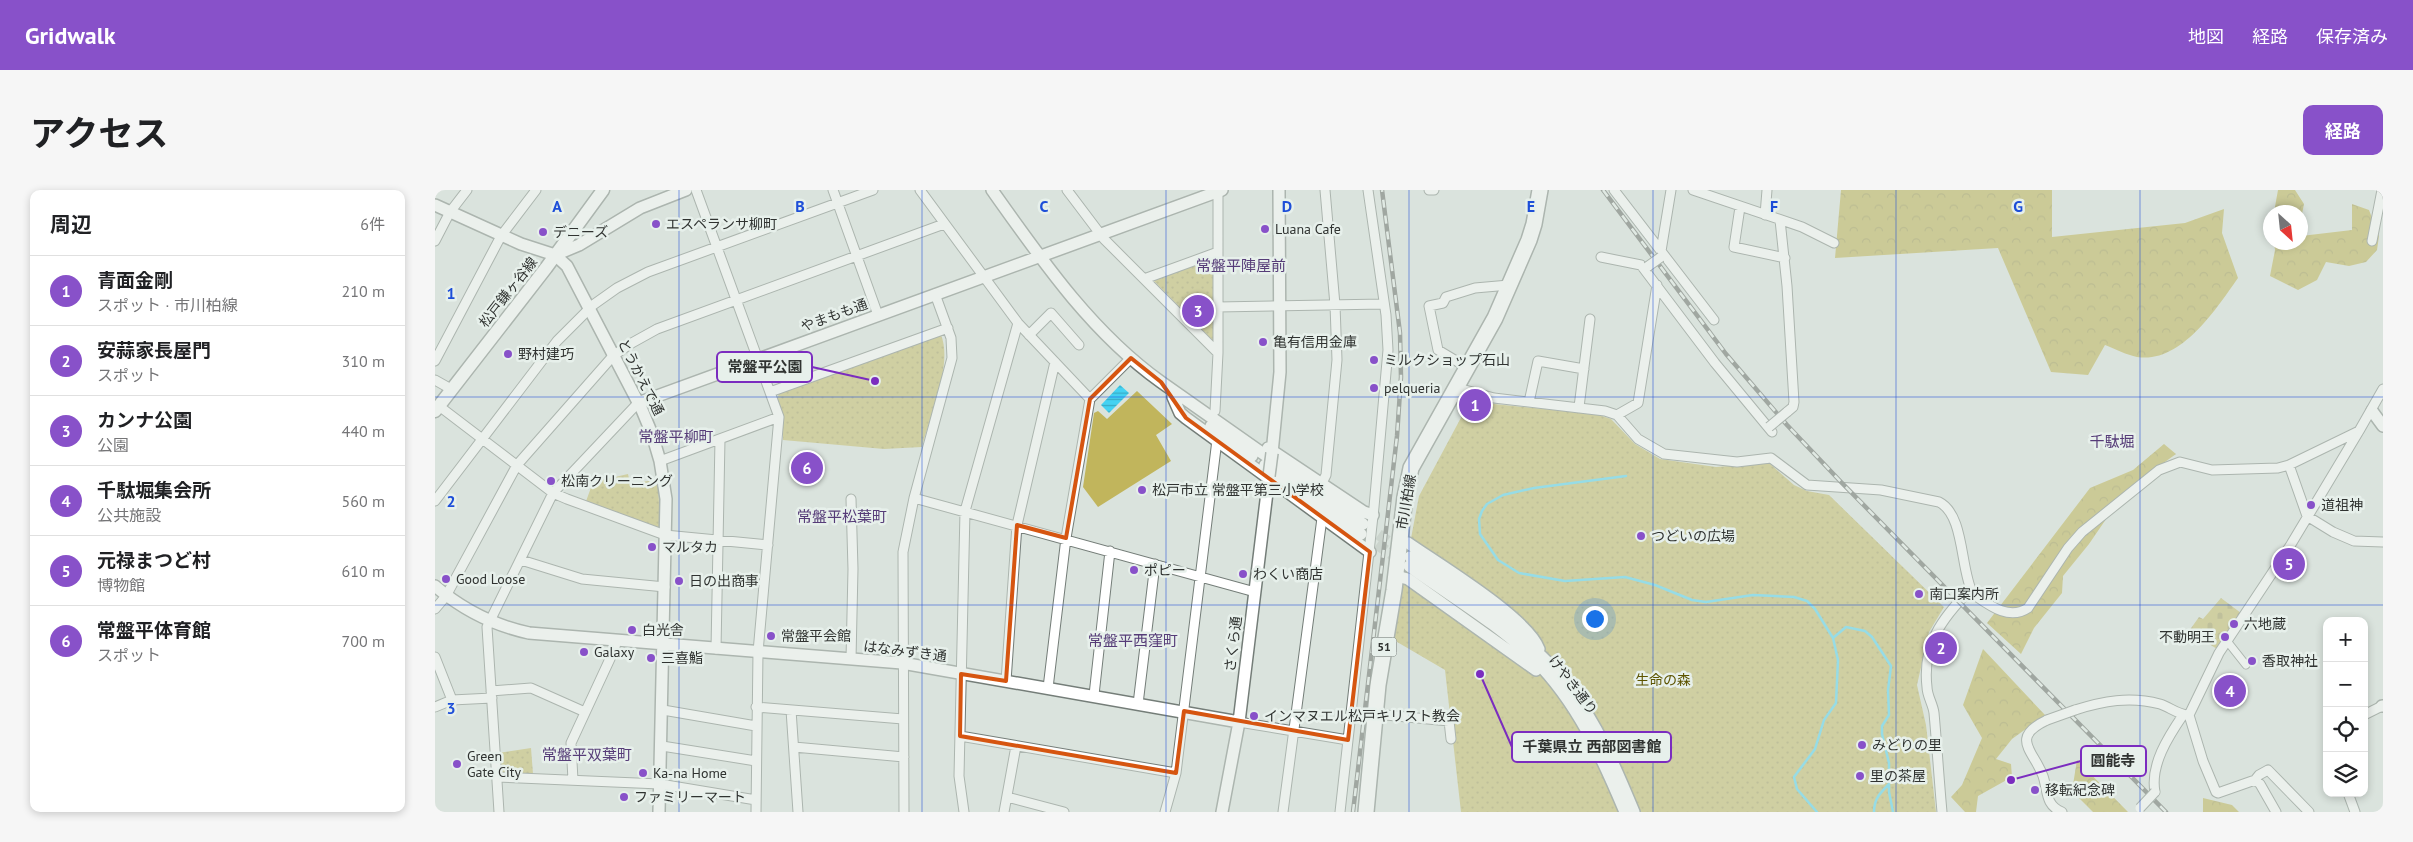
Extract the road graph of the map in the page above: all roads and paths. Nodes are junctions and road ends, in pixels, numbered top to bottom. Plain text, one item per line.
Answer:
1 (467, 190) edge
2 (536, 190) edge
3 (603, 190) edge
4 (687, 190) edge
5 (696, 190) edge
6 (833, 190) edge
7 (873, 190) edge
8 (920, 190) edge
9 (992, 190) edge
10 (1067, 190) edge
11 (1219, 190) edge
12 (1279, 190) edge
13 (1325, 190) edge
14 (1368, 190) edge
15 (1429, 190) edge
16 (1434, 190) edge
17 (1540, 190) edge
18 (1614, 190) edge
19 (1671, 190) edge
20 (1693, 190) edge
21 (1767, 190) edge
22 (2382, 190) edge
23 (1711, 193) edge
24 (837, 203) junction
25 (435, 205) edge
26 (1740, 207) junction
27 (450, 212) junction
28 (1765, 214) junction
29 (1780, 220) junction
30 (944, 224) junction
31 (1100, 234) junction
32 (501, 236) junction
33 (435, 241) edge
34 (2372, 241) dead end
35 (1834, 243) dead end
36 (717, 247) junction
37 (1217, 252) junction
38 (1662, 254) junction
39 (555, 255) junction
40 (1040, 256) junction
41 (857, 257) junction
42 (1601, 257) dead end
43 (1785, 258) junction
44 (1645, 268) junction
45 (984, 276) junction
46 (1144, 279) junction
47 (1509, 285) junction
48 (1657, 285) junction
49 (935, 294) junction
50 (735, 300) junction
51 (1384, 304) junction
52 (1335, 305) junction
53 (1281, 306) junction
54 (1218, 307) junction
55 (589, 308) junction
56 (878, 315) junction
57 (1590, 319) dead end
58 (1714, 320) dead end
59 (1018, 323) junction
60 (948, 328) junction
61 (1029, 335) junction
62 (1079, 345) dead end
63 (1217, 352) junction
64 (613, 356) junction
65 (1131, 358) junction
66 (757, 359) junction
67 (435, 361) edge
68 (1055, 362) junction
69 (1468, 368) junction
70 (1584, 369) junction
71 (435, 380) edge
72 (1161, 382) junction
73 (1458, 388) junction
74 (451, 389) junction
75 (2383, 389) edge
76 (770, 392) junction
77 (1173, 397) junction
78 (1090, 399) junction
79 (1529, 402) junction
80 (638, 403) junction
81 (1579, 407) junction
82 (437, 409) edge
83 (1215, 411) junction
84 (2372, 411) junction
85 (1617, 415) junction
86 (779, 417) junction
87 (2383, 426) edge
88 (2359, 431) junction
89 (482, 439) junction
90 (720, 439) junction
91 (1217, 440) junction
92 (1272, 452) junction
93 (660, 461) junction
94 (517, 465) junction
95 (2289, 465) junction
96 (1269, 477) junction
97 (1322, 484) junction
98 (553, 493) junction
99 (913, 498) junction
100 (851, 499) dead end
101 (435, 501) edge
102 (965, 511) junction
103 (1373, 515) junction
104 (2307, 516) junction
105 (1322, 518) junction
106 (1017, 525) junction
107 (665, 535) junction
108 (1066, 538) junction
109 (719, 540) junction
110 (1400, 542) junction
111 (2383, 542) edge
112 (768, 545) junction
113 (1110, 551) junction
114 (1370, 552) junction
115 (521, 560) junction
116 (1409, 562) tunnel mouth
117 (1155, 564) junction
118 (1396, 576) junction
119 (1201, 577) junction
120 (435, 586) edge
121 (665, 587) junction
122 (1970, 590) junction
123 (1255, 592) junction
124 (446, 596) junction
125 (435, 609) edge
126 (490, 622) junction
127 (616, 641) junction
128 (2227, 641) junction
129 (664, 644) junction
130 (716, 649) junction
131 (758, 652) junction
132 (435, 656) edge
133 (1537, 657) junction
134 (851, 659) junction
135 (902, 663) junction
136 (2245, 664) dead end
137 (961, 674) junction
138 (1549, 677) junction
139 (1006, 681) junction
140 (1048, 688) junction
141 (491, 694) junction
142 (1094, 695) junction
143 (453, 700) junction
144 (1138, 704) junction
145 (2383, 706) edge
146 (756, 707) junction
147 (435, 708) edge
148 (663, 710) junction
149 (791, 710) junction
150 (1184, 711) junction
151 (585, 712) junction
152 (2368, 713) edge
153 (1375, 714) junction
154 (2186, 715) junction
155 (903, 719) junction
156 (1239, 722) junction
157 (756, 726) junction
158 (1293, 731) junction
159 (960, 736) junction
160 (1451, 739) dead end
161 (1348, 740) junction
162 (662, 746) junction
163 (1016, 746) junction
164 (794, 748) junction
165 (904, 757) junction
166 (756, 762) junction
167 (1176, 773) junction
168 (497, 777) junction
169 (573, 780) junction
170 (2255, 780) junction
171 (660, 784) junction
172 (1007, 797) junction
173 (2349, 797) edge
174 (756, 800) junction
175 (2142, 810) edge
176 (499, 812) edge
177 (659, 812) edge
178 (756, 812) edge
179 (798, 812) edge
180 (904, 812) edge
181 (964, 812) edge
182 (1004, 812) edge
183 (1064, 812) edge
184 (1165, 812) edge
185 (1221, 812) edge
186 (1283, 812) edge
187 (1340, 812) edge
188 (1366, 812) edge
189 (1625, 812) edge
190 (1634, 812) edge
191 (1942, 812) edge
192 (2062, 812) edge
193 (2276, 812) edge
194 (2309, 812) edge
195 (2355, 812) edge

1 - 27 street
2 - 32 street
3 - 39 main road, 松戸鎌ヶ谷線
4 - 39 street
5 - 36 street
6 - 24 street
7 - 24 street
8 - 30 street
9 - 40 street
10 - 31 street
11 - 31 street, やまもも通
11 - 37 street
12 - 53 street, さくら通
13 - 52 street
14 - 51 street
15 - 16 street
17 - 47 main road, 市川柏線 / 51
18 - 38 street
19 - 38 street
20 - 23 street
21 - 28 street
22 - 34 street
23 - 26 street
24 - 36 street
24 - 41 street
25 - 27 street
26 - 28 street
26 - 43 street
27 - 32 street
27 - 33 street
28 - 29 street
29 - 35 street
29 - 43 street
30 - 41 street
30 - 45 street
31 - 40 street, やまもも通
31 - 46 street
32 - 39 street
32 - 67 street
36 - 50 street
36 - 55 street
37 - 46 street
37 - 54 street
38 - 44 street, bridge
38 - 58 street
39 - 55 street, とうかえで通
39 - 74 main road, 松戸鎌ヶ谷線
40 - 45 street, やまもも通
40 - 65 street
41 - 50 street
41 - 56 street
42 - 44 street
43 - 48 street, bridge
44 - 48 street
45 - 49 street, やまもも通
45 - 59 street
46 - 63 street
47 - 69 main road, 市川柏線 / 51
47 - 69 street
48 - 85 street
49 - 56 street, やまもも通
49 - 60 street
50 - 64 street
50 - 66 street
51 - 52 street
51 - 103 street
52 - 53 street
52 - 97 street
53 - 54 street
53 - 92 street, さくら通
54 - 63 street
55 - 64 street, とうかえで通
55 - 89 street
56 - 66 street, やまもも通
57 - 70 street
59 - 61 street
59 - 102 street
60 - 76 street
60 - 99 street
61 - 62 street
61 - 68 street
63 - 83 street
64 - 80 street, とうかえで通
64 - 94 street
65 - 72 street
65 - 78 street
66 - 76 street
66 - 80 street, やまもも通
68 - 78 street
68 - 106 street
69 - 73 main road, 市川柏線 / 51
70 - 79 street
70 - 81 street
71 - 74 street
72 - 77 street
72 - 77 street
72 - 83 street
73 - 79 street
73 - 110 main road, 市川柏線 / 51
74 - 82 main road, 松戸鎌ヶ谷線
75 - 84 street
76 - 86 street
77 - 91 street
78 - 108 street
79 - 81 street
80 - 93 street, とうかえで通
80 - 98 street
81 - 85 street
82 - 89 street
83 - 92 street
84 - 87 street
84 - 88 street
85 - 122 street
86 - 90 street
86 - 112 street
88 - 95 street
88 - 104 street
89 - 94 street
89 - 101 street
90 - 93 street
90 - 109 street
91 - 96 street
91 - 119 street
92 - 96 street, さくら通, bridge
92 - 97 street
93 - 107 street, とうかえで通
94 - 98 street
94 - 124 street
95 - 104 street
95 - 122 street
96 - 105 street
96 - 123 street, さくら通
97 - 103 street
98 - 107 street
98 - 115 street
99 - 102 street
99 - 135 street
100 - 134 street
102 - 106 street
102 - 137 street
103 - 114 street
104 - 111 street
104 - 128 street
105 - 114 street
105 - 158 street
106 - 108 street
106 - 139 street
107 - 109 street
107 - 121 street, とうかえで通
108 - 113 street
108 - 140 street
109 - 112 street
109 - 130 street
110 - 118 main road, 市川柏線 / 51
110 - 133 street
112 - 131 street
113 - 117 street
113 - 142 street
114 - 161 street
115 - 121 street
115 - 126 street
116 - 133 street
117 - 119 street
117 - 144 street
118 - 138 street
118 - 153 main road, 市川柏線 / 51
119 - 123 street
119 - 150 street
120 - 124 street, はなみずき通
121 - 129 street, とうかえで通
122 - 191 street
123 - 156 street, さくら通
124 - 125 street
124 - 126 street, はなみずき通
126 - 127 street, はなみずき通
126 - 141 street
127 - 129 street, はなみずき通
127 - 151 street
128 - 136 street
128 - 154 street
129 - 130 street, はなみずき通
129 - 148 street, とうかえで通
130 - 131 street, はなみずき通
131 - 134 street, はなみずき通
131 - 146 street
132 - 143 street
133 - 138 street, けやき通り
133 - 190 street, けやき通り
134 - 135 street, はなみずき通
135 - 137 street, はなみずき通
135 - 155 street
137 - 139 street, はなみずき通
137 - 159 street
138 - 189 street, けやき通り
139 - 140 street, はなみずき通
140 - 142 street, はなみずき通
141 - 143 street
141 - 151 street
141 - 168 street
142 - 144 street, はなみずき通
143 - 147 street
144 - 150 street, はなみずき通
145 - 152 street
146 - 149 street
146 - 157 street
148 - 157 street
148 - 162 street, とうかえで通
149 - 155 street
149 - 164 street
150 - 156 street, はなみずき通
150 - 167 street
151 - 169 street
153 - 160 street
153 - 188 main road, 市川柏線 / 51
154 - 170 street
154 - 175 street, bridge
154 - 192 street, bridge
155 - 165 street
156 - 158 street, はなみずき通
156 - 185 street, さくら通
157 - 166 street
158 - 161 street, はなみずき通
158 - 186 street
159 - 163 street
159 - 181 street
161 - 187 street
162 - 166 street
162 - 171 street, とうかえで通
163 - 167 street
163 - 172 street
164 - 165 street
164 - 179 street
165 - 180 street
166 - 174 street
167 - 184 street
168 - 169 street
168 - 176 street
169 - 171 street
170 - 193 street
170 - 194 street
171 - 174 street
171 - 177 street, とうかえで通
172 - 182 street
172 - 183 street
173 - 195 street
174 - 178 street

